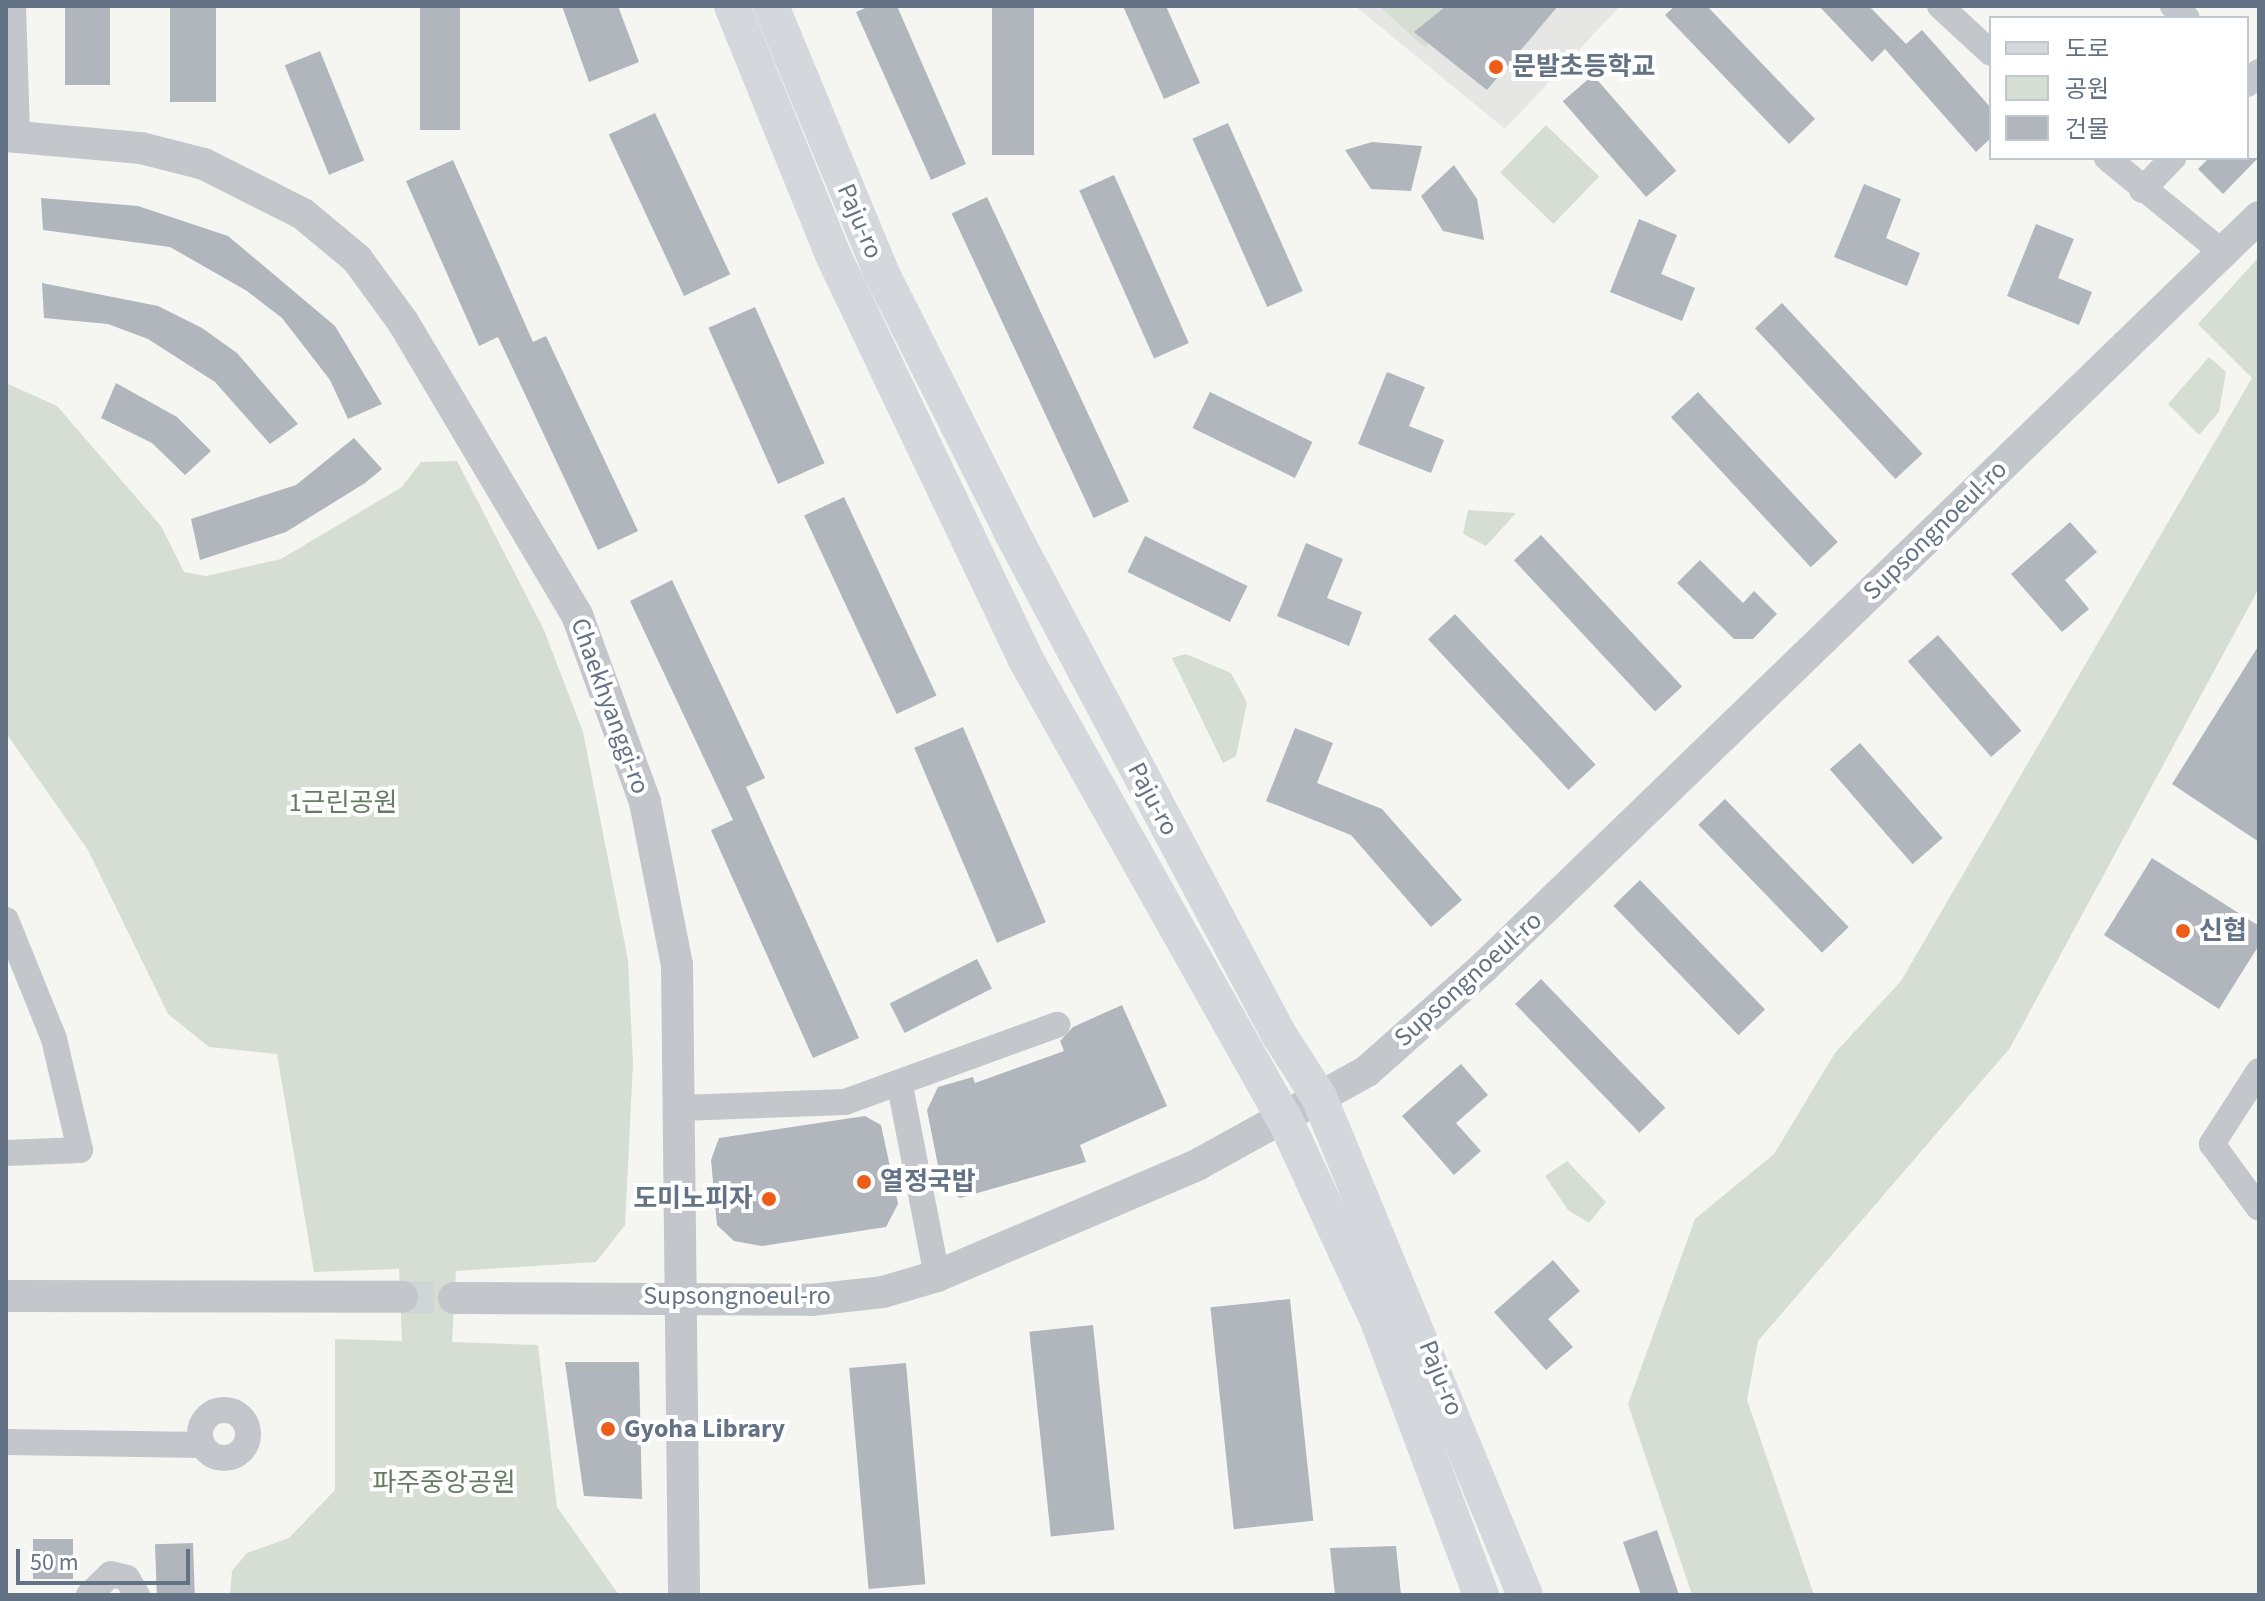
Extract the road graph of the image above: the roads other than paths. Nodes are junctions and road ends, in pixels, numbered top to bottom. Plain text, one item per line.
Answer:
1 (13, 6) edge
2 (732, 6) edge
3 (771, 6) edge
4 (1940, 6) edge
5 (1989, 51) edge
6 (12, 136) edge
7 (2109, 160) edge
8 (2171, 160) edge
9 (2142, 190) junction
10 (2259, 217) edge
11 (2223, 253) junction
12 (6, 920) edge
13 (1057, 1025) dead end
14 (2259, 1071) edge
15 (900, 1086) junction
16 (1319, 1097) junction
17 (680, 1108) junction
18 (1282, 1116) junction
19 (6, 1153) edge
20 (2259, 1208) edge
21 (937, 1276) junction
22 (6, 1296) edge
23 (685, 1296) junction
24 (402, 1297) tunnel mouth
25 (454, 1298) tunnel mouth
26 (6, 1442) edge
27 (202, 1445) dead end
28 (89, 1595) edge
29 (137, 1595) edge
30 (684, 1595) edge
31 (1481, 1595) edge
32 (1525, 1595) edge

1 - 6 street
2 - 18 main road, Paju-ro
3 - 16 main road, Paju-ro
4 - 5 street
6 - 17 street, Chaekhyanggi-ro
7 - 9 street
8 - 9 street
9 - 11 street
10 - 11 street, Supsongnoeul-ro
11 - 16 street, Supsongnoeul-ro
12 - 19 street
13 - 15 street
14 - 20 street
15 - 17 street
15 - 21 street
16 - 18 street, Supsongnoeul-ro
16 - 32 main road, Paju-ro
17 - 23 street, Chaekhyanggi-ro
18 - 21 street, Supsongnoeul-ro
18 - 31 main road, Paju-ro
21 - 23 street, Supsongnoeul-ro
22 - 24 street
23 - 25 street, Supsongnoeul-ro
23 - 30 street, Chaekhyanggi-ro
26 - 27 street
28 - 29 street

